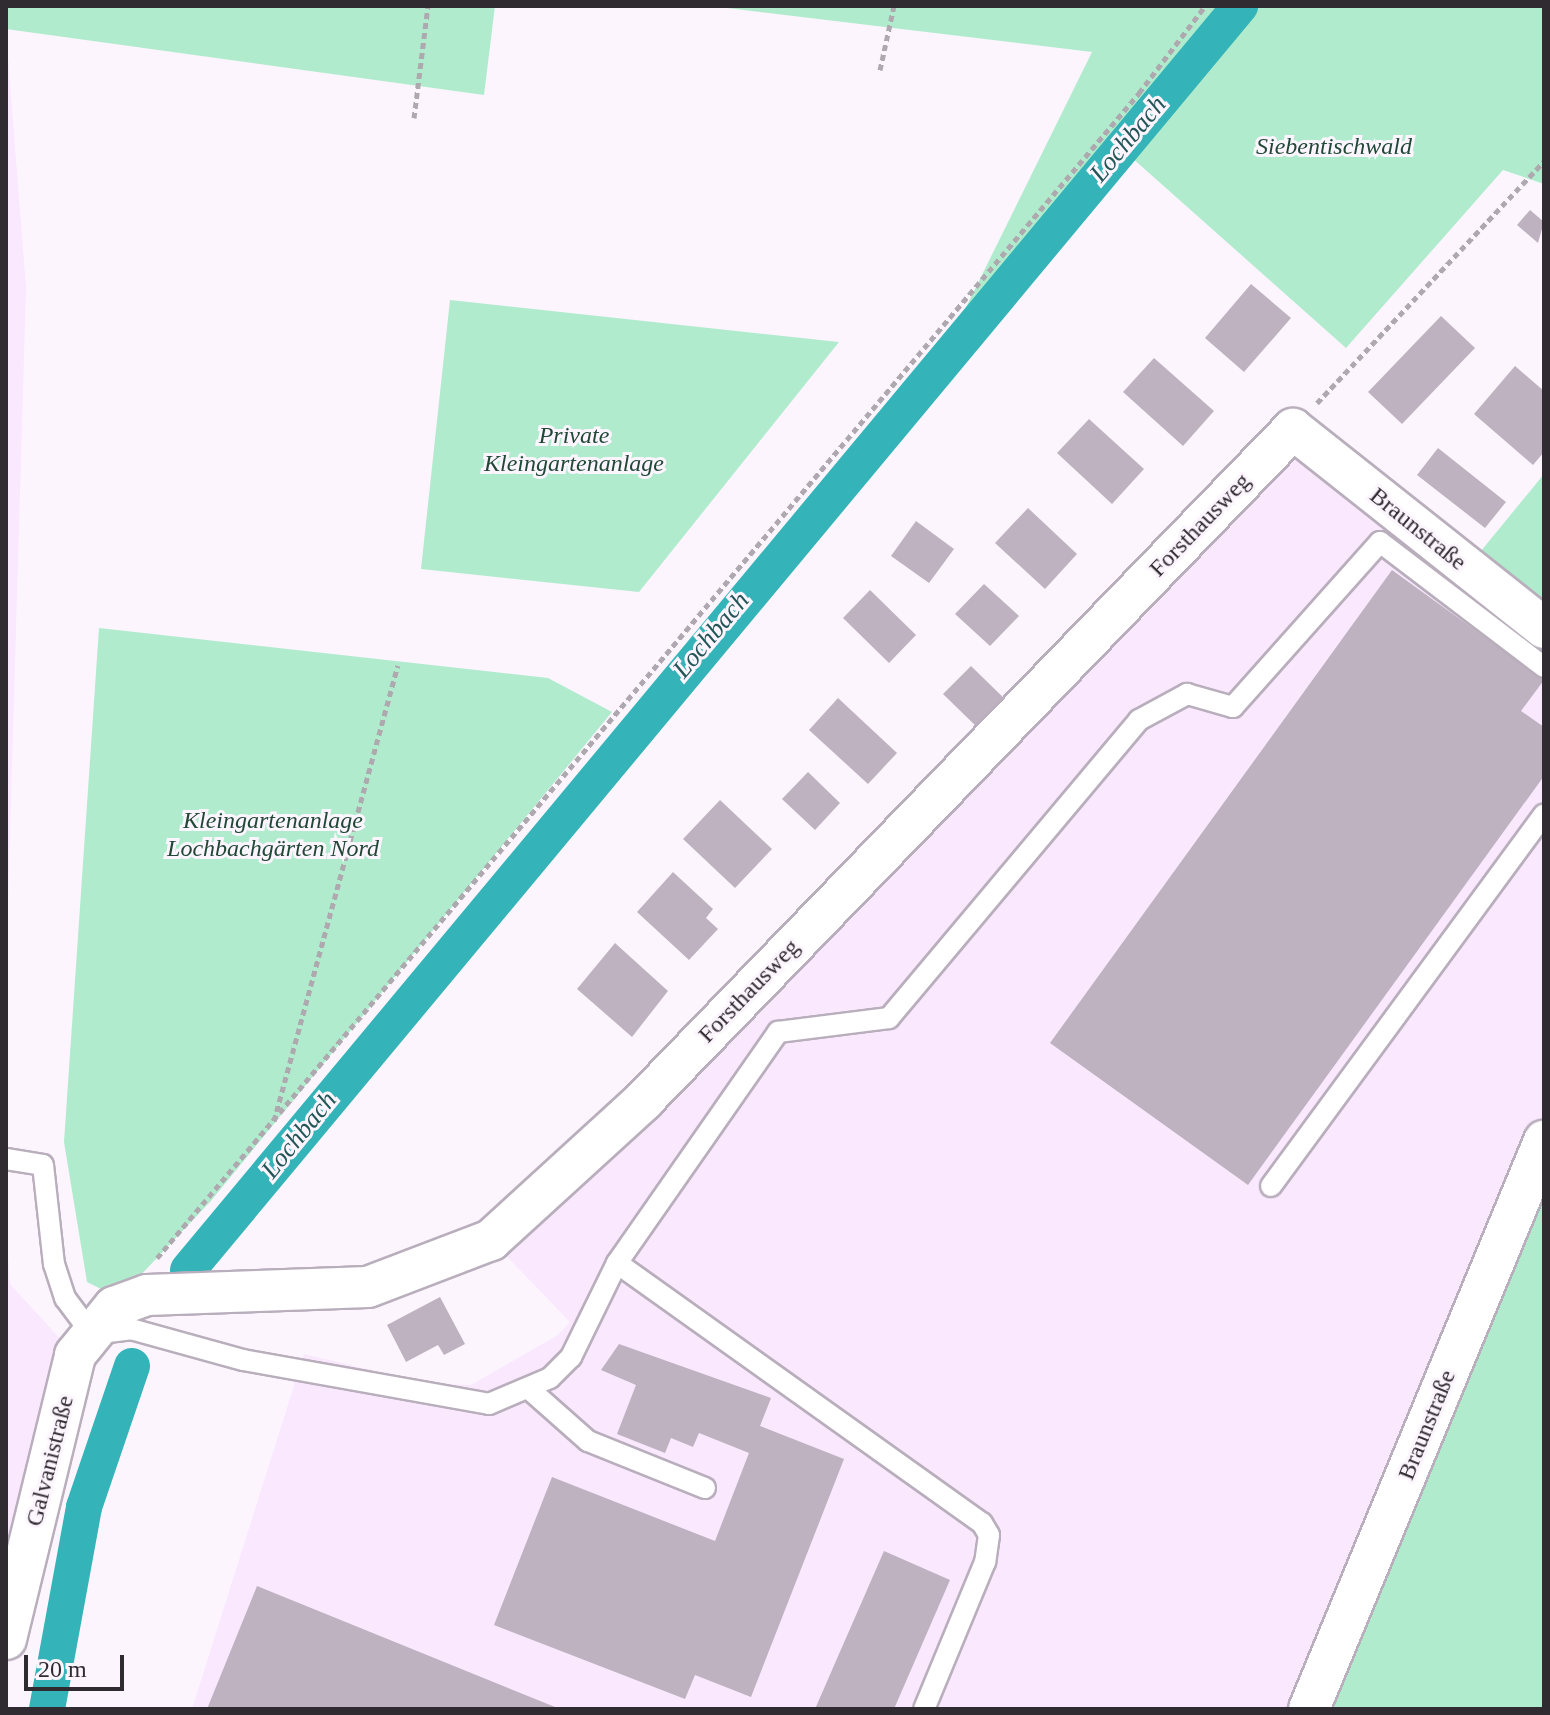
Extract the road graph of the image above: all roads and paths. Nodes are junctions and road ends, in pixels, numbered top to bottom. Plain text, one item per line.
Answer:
1 (428, 6) edge
2 (894, 6) edge
3 (1205, 6) edge
4 (880, 70) dead end
5 (414, 118) dead end
6 (1544, 161) edge
7 (1293, 429) junction
8 (1544, 628) edge
9 (398, 666) dead end
10 (1544, 667) edge
11 (1544, 815) edge
12 (272, 1126) junction
13 (1544, 1141) edge
14 (6, 1159) edge
15 (1271, 1186) dead end
16 (617, 1263) junction
17 (121, 1316) junction
18 (528, 1388) junction
19 (705, 1488) dead end
20 (6, 1639) edge
21 (924, 1709) edge
22 (1309, 1709) edge

1 - 5 path
2 - 4 path
3 - 12 path
6 - 7 path
7 - 8 street, Braunstraße
7 - 17 street, Forsthausweg
9 - 12 path
10 - 16 lane
11 - 15 lane
12 - 17 path
13 - 22 street, Braunstraße
14 - 17 lane
16 - 18 lane
16 - 21 lane
17 - 18 lane
17 - 20 street, Galvanistraße
18 - 19 lane

